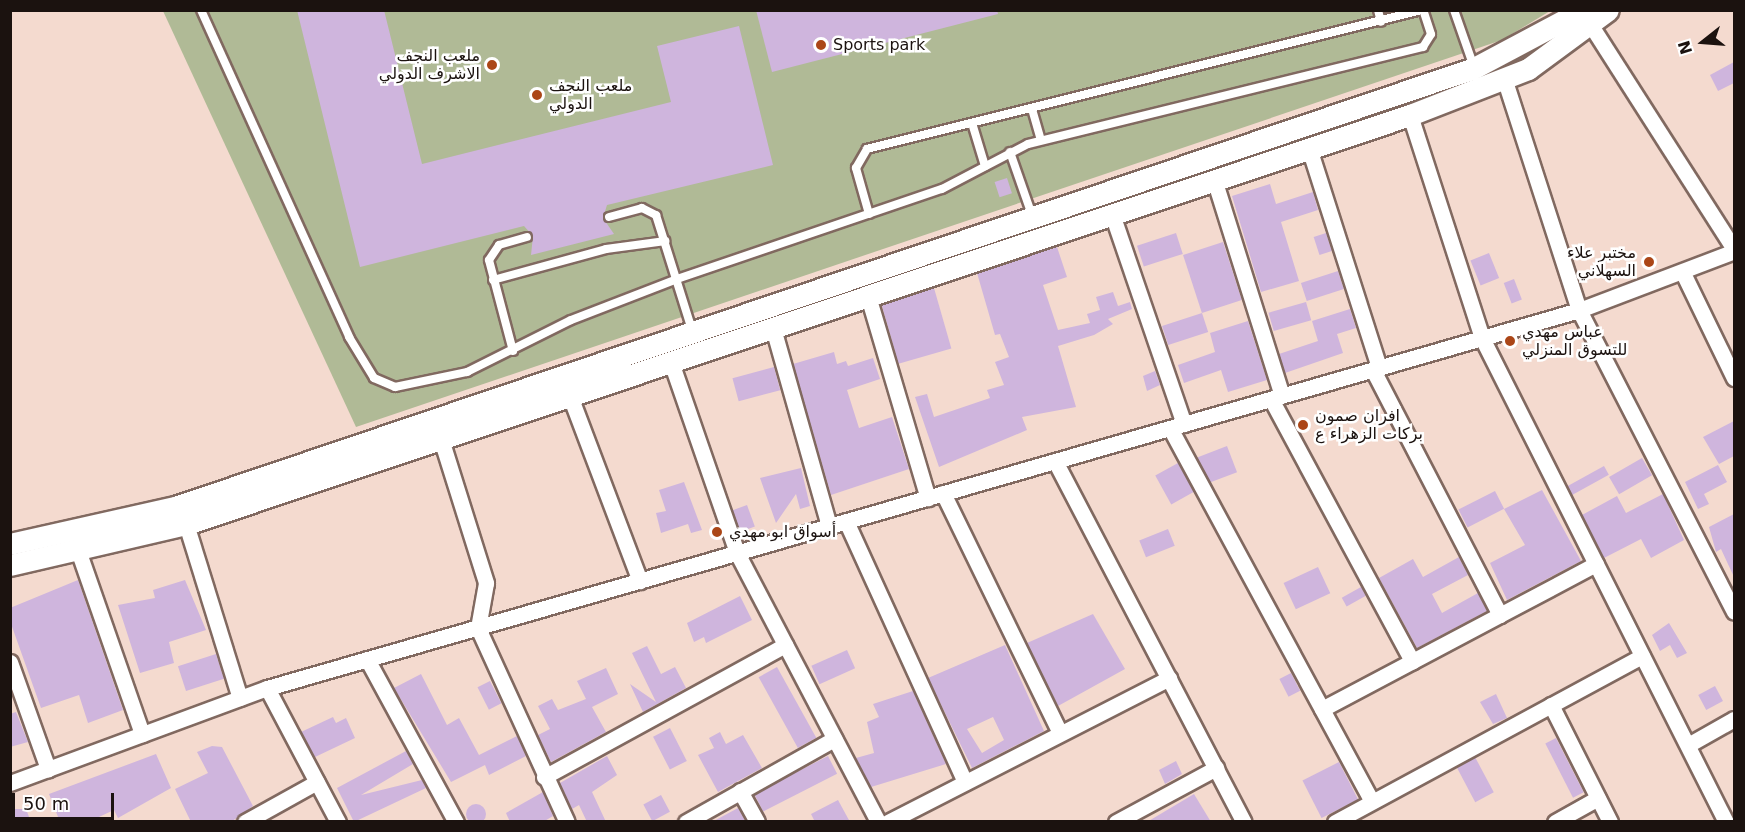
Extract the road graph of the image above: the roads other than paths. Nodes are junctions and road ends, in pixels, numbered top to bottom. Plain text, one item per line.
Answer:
1 (201, 10) edge
2 (1378, 10) edge
3 (1422, 10) edge
4 (1454, 10) edge
5 (1608, 10) edge
6 (1587, 19) edge
7 (1381, 22) junction
8 (1474, 68) junction
9 (1504, 81) junction
10 (1032, 109) junction
11 (1410, 115) junction
12 (972, 123) junction
13 (1041, 140) junction
14 (1309, 148) junction
15 (1010, 152) junction
16 (985, 165) junction
17 (1214, 179) junction
18 (869, 214) junction
19 (1112, 214) junction
20 (1033, 216) junction
21 (609, 217) dead end
22 (527, 237) dead end
23 (665, 240) junction
24 (1734, 250) edge
25 (1683, 273) junction
26 (676, 279) junction
27 (493, 280) junction
28 (868, 296) junction
29 (1579, 310) junction
30 (773, 328) junction
31 (692, 330) junction
32 (1482, 338) junction
33 (513, 351) junction
34 (671, 362) junction
35 (1376, 369) junction
36 (1734, 378) edge
37 (570, 396) junction
38 (1277, 397) junction
39 (1177, 426) junction
40 (441, 439) junction
41 (1055, 461) junction
42 (935, 496) junction
43 (846, 521) junction
44 (186, 524) junction
45 (829, 526) junction
46 (10, 544) edge
47 (78, 550) junction
48 (737, 553) junction
49 (1596, 564) junction
50 (10, 565) edge
51 (640, 581) junction
52 (1734, 608) edge
53 (1500, 615) junction
54 (478, 628) junction
55 (785, 645) junction
56 (1642, 656) junction
57 (367, 659) junction
58 (10, 662) edge
59 (1412, 662) junction
60 (1169, 678) junction
61 (267, 688) junction
62 (240, 698) junction
63 (1551, 705) junction
64 (1322, 709) junction
65 (1734, 719) edge
66 (1060, 733) junction
67 (142, 734) junction
68 (834, 739) junction
69 (1688, 745) junction
70 (1216, 768) junction
71 (48, 769) junction
72 (544, 777) junction
73 (317, 782) junction
74 (965, 782) junction
75 (10, 783) edge
76 (740, 791) junction
77 (1598, 798) junction
78 (1372, 801) junction
79 (245, 822) edge
80 (338, 822) edge
81 (456, 822) edge
82 (567, 822) edge
83 (686, 822) edge
84 (756, 822) edge
85 (878, 822) edge
86 (888, 822) edge
87 (1116, 822) edge
88 (1244, 822) edge
89 (1335, 822) edge
90 (1555, 822) edge
91 (1610, 822) edge
92 (1726, 822) edge

1 - 33 lane
2 - 7 lane
3 - 7 lane
3 - 13 lane
4 - 8 lane
5 - 6 street
6 - 8 street
6 - 9 street
6 - 24 street
7 - 10 lane
8 - 20 street
9 - 11 street
9 - 29 street
10 - 12 lane
10 - 13 lane
11 - 14 street
11 - 32 street
12 - 16 lane
12 - 18 lane
13 - 15 lane
14 - 17 street
14 - 35 street
15 - 16 lane
15 - 20 lane
16 - 18 lane
17 - 19 street
17 - 38 street
18 - 26 lane
19 - 28 street
19 - 39 street
20 - 31 street
21 - 23 lane
22 - 27 lane
23 - 26 lane
23 - 27 lane
24 - 25 street
25 - 29 street
25 - 36 street
26 - 31 lane
26 - 33 lane
27 - 33 lane
28 - 30 street
28 - 42 street
29 - 32 street
29 - 52 street
30 - 34 street
30 - 45 street
31 - 46 street
32 - 35 street
32 - 49 street
34 - 37 street
34 - 48 street
35 - 38 street
35 - 53 street
37 - 40 street
37 - 51 street
38 - 39 street
38 - 59 street
39 - 41 street
39 - 64 street
40 - 44 street
40 - 54 street
41 - 42 street
41 - 60 street
42 - 43 street
42 - 66 street
43 - 45 street
43 - 74 street
44 - 47 street
44 - 62 street
45 - 48 street
47 - 50 street
47 - 67 street
48 - 51 street
48 - 55 street
49 - 53 street
49 - 56 street
51 - 54 street
53 - 59 street
54 - 57 street
54 - 72 street
55 - 68 street
55 - 72 street
56 - 63 street
56 - 69 street
57 - 61 street
57 - 81 street
58 - 71 street
59 - 64 street
60 - 66 street
60 - 70 street
61 - 62 street
61 - 73 street
62 - 67 street
63 - 77 street
63 - 78 street
64 - 78 street
65 - 69 street
66 - 74 street
67 - 71 street
68 - 76 street
68 - 85 street
69 - 92 street
70 - 87 street
70 - 88 street
71 - 75 street
72 - 82 street
73 - 79 street
73 - 80 street
74 - 86 street
76 - 83 street
76 - 84 street
77 - 90 street
77 - 91 street
78 - 89 street

